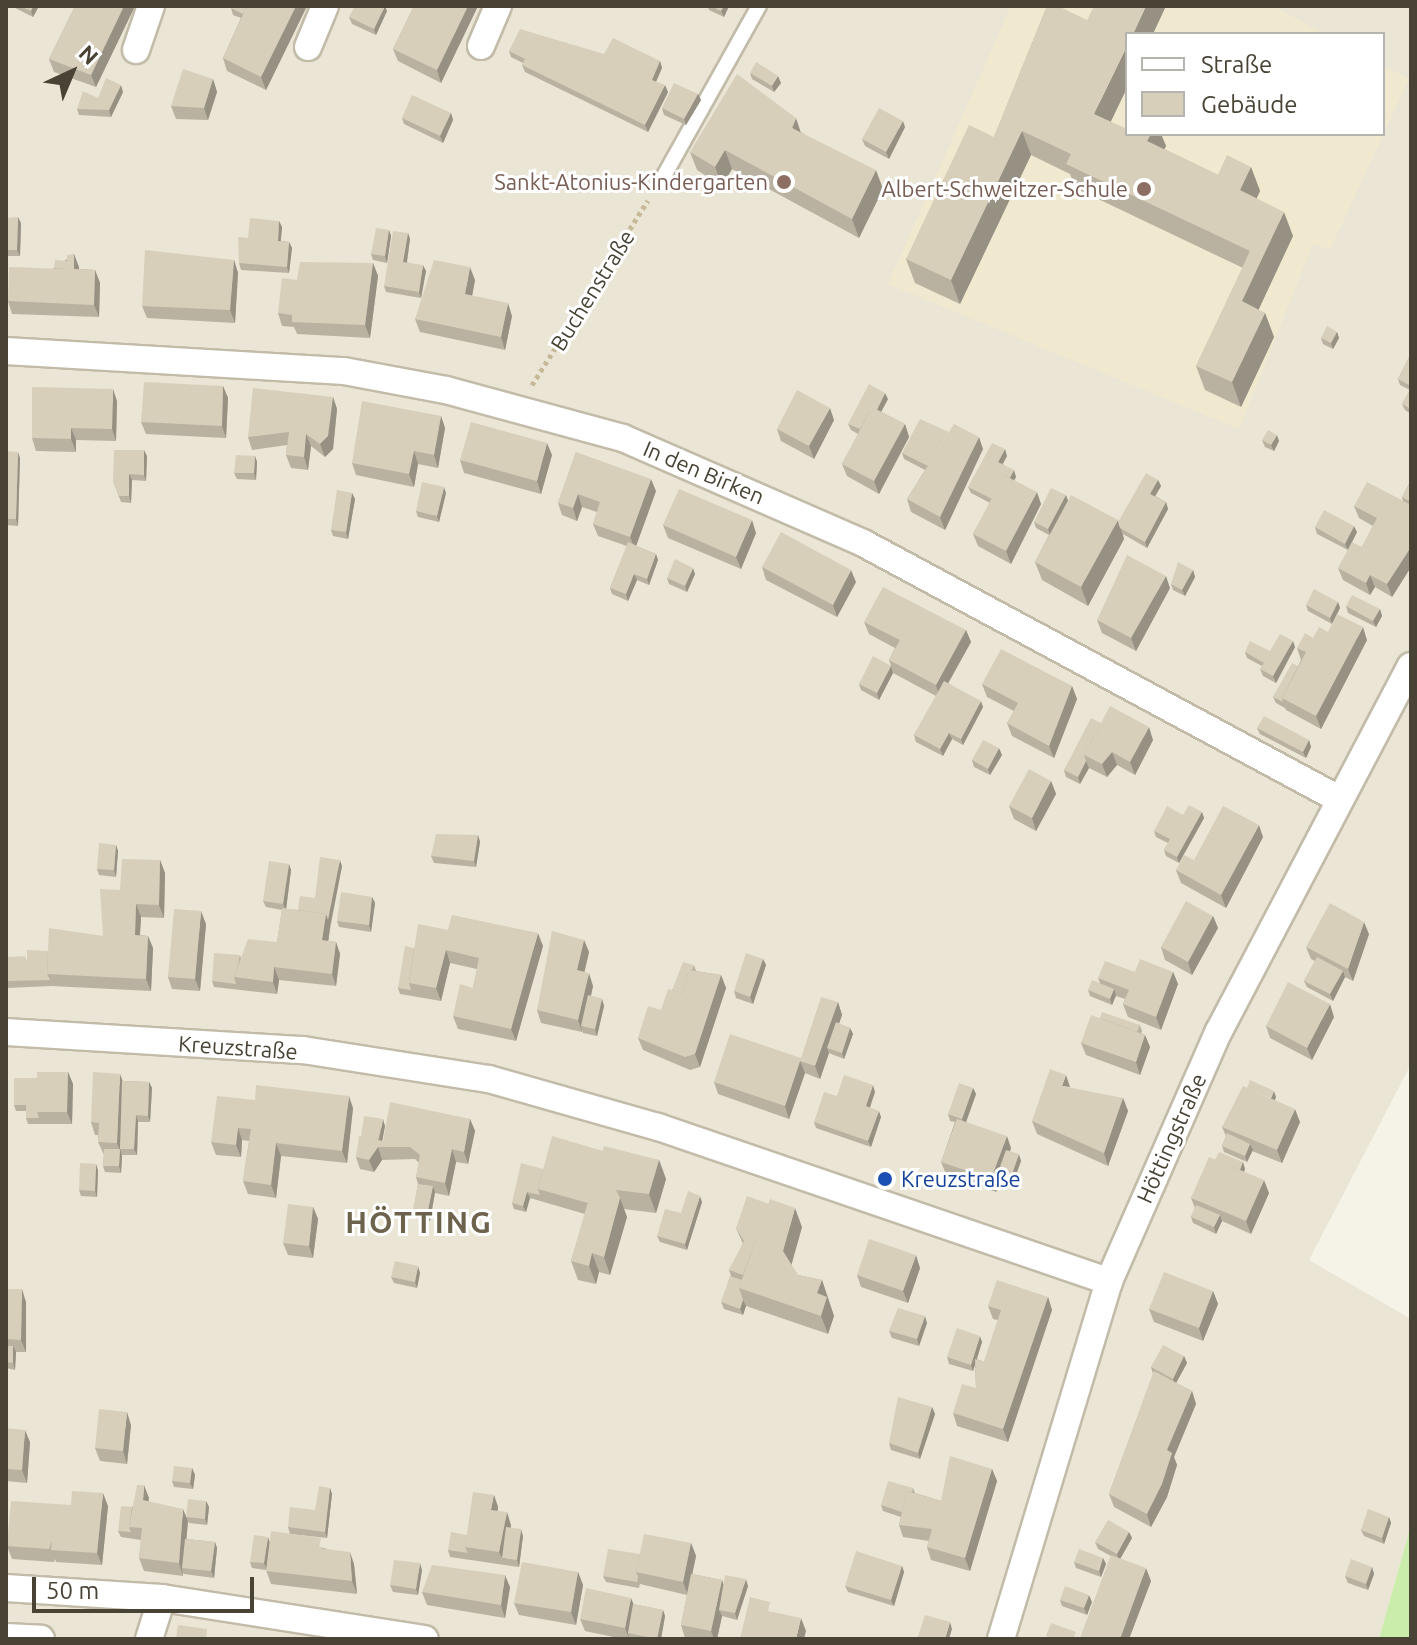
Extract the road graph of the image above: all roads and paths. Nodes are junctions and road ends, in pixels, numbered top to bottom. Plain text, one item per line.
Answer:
1 (151, 6) edge
2 (325, 6) edge
3 (498, 6) edge
4 (759, 6) edge
5 (481, 46) dead end
6 (308, 47) dead end
7 (136, 50) dead end
8 (660, 183) joint
9 (6, 351) edge
10 (520, 408) junction
11 (1411, 666) edge
12 (1337, 798) junction
13 (6, 1032) edge
14 (1109, 1281) junction
15 (6, 1588) edge
16 (162, 1598) junction
17 (6, 1637) edge
18 (41, 1639) edge
19 (149, 1639) edge
20 (425, 1639) edge
21 (1001, 1639) edge

1 - 7 street
2 - 6 street
3 - 5 street
4 - 8 lane
8 - 10 path, Buchenstraße
9 - 10 street, In den Birken
10 - 12 street, In den Birken
11 - 12 street, Höttingstraße
12 - 14 street, Höttingstraße
13 - 14 street, Kreuzstraße
14 - 21 street, Höttingstraße
15 - 16 street
16 - 19 street
16 - 20 street
17 - 18 street

